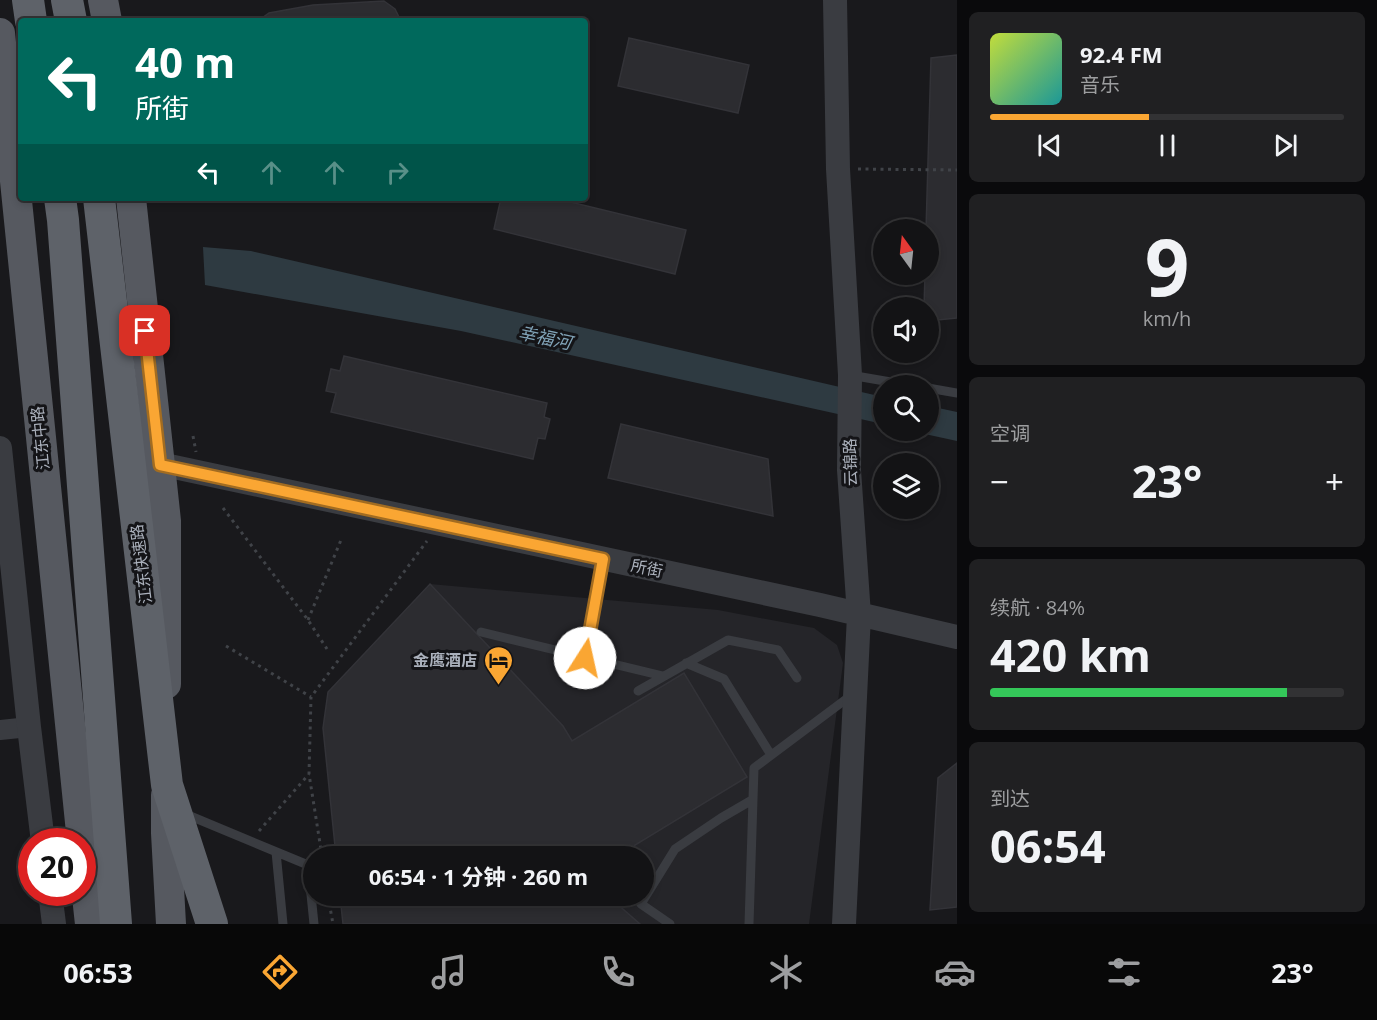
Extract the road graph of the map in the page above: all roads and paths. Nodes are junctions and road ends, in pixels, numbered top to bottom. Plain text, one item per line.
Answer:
1 (28, 0) edge
2 (67, 0) edge
3 (103, 0) edge
4 (835, 0) edge
5 (31, 18) edge
6 (70, 18) edge
7 (106, 18) edge
8 (0, 33) edge
9 (838, 169) junction
10 (957, 170) edge
11 (60, 201) edge
12 (99, 201) edge
13 (131, 201) edge
14 (850, 375) junction
15 (873, 379) edge
16 (939, 390) edge
17 (957, 393) edge
18 (0, 448) edge
19 (160, 465) junction
20 (3, 503) edge
21 (223, 508) dead end
22 (440, 524) junction
23 (341, 540) dead end
24 (603, 559) junction
25 (859, 615) junction
26 (308, 620) junction
27 (481, 632) dead end
28 (957, 637) edge
29 (226, 646) dead end
30 (327, 649) dead end
31 (585, 658) junction
32 (686, 663) junction
33 (663, 676) junction
34 (796, 678) dead end
35 (638, 691) dead end
36 (855, 692) junction
37 (311, 697) junction
38 (29, 728) junction
39 (0, 730) edge
40 (771, 755) junction
41 (309, 774) junction
42 (752, 800) junction
43 (166, 807) junction
44 (42, 828) edge
45 (81, 828) edge
46 (250, 841) junction
47 (320, 846) edge
48 (276, 852) junction
49 (52, 906) edge
50 (88, 906) edge
51 (330, 906) edge
52 (54, 924) edge
53 (90, 924) edge
54 (116, 924) edge
55 (171, 924) edge
56 (212, 924) edge
57 (283, 924) edge
58 (314, 924) edge
59 (333, 924) edge
60 (670, 924) edge
61 (749, 924) edge
62 (844, 924) edge

1 - 5 highway
2 - 6 highway
3 - 7 main road
4 - 9 street, 云锦路
8 - 45 main road, 江东中路
9 - 10 path
9 - 14 street, 云锦路
11 - 54 highway, bridge
12 - 56 highway, 江东快速路, bridge
13 - 19 main road
14 - 15 lane
14 - 25 street, 云锦路
16 - 17 lane
18 - 20 street
19 - 22 street, 所街
19 - 43 main road
20 - 38 street
21 - 26 path
22 - 24 street, 所街
22 - 37 path
23 - 26 path
24 - 25 street, 所街
24 - 31 lane
25 - 28 street, 所街
25 - 36 street, 云锦路
26 - 30 path
27 - 31 lane
29 - 37 path
31 - 33 lane
32 - 33 lane
32 - 34 lane
32 - 40 lane
33 - 35 lane
36 - 40 lane
36 - 62 street, 云锦路
37 - 41 path
38 - 39 street
38 - 44 street
40 - 42 lane
41 - 46 path
41 - 47 path
42 - 60 lane
42 - 61 lane
43 - 46 lane
43 - 55 main road
46 - 48 lane
48 - 57 lane
48 - 58 lane
49 - 52 street
50 - 53 main road
51 - 59 path

